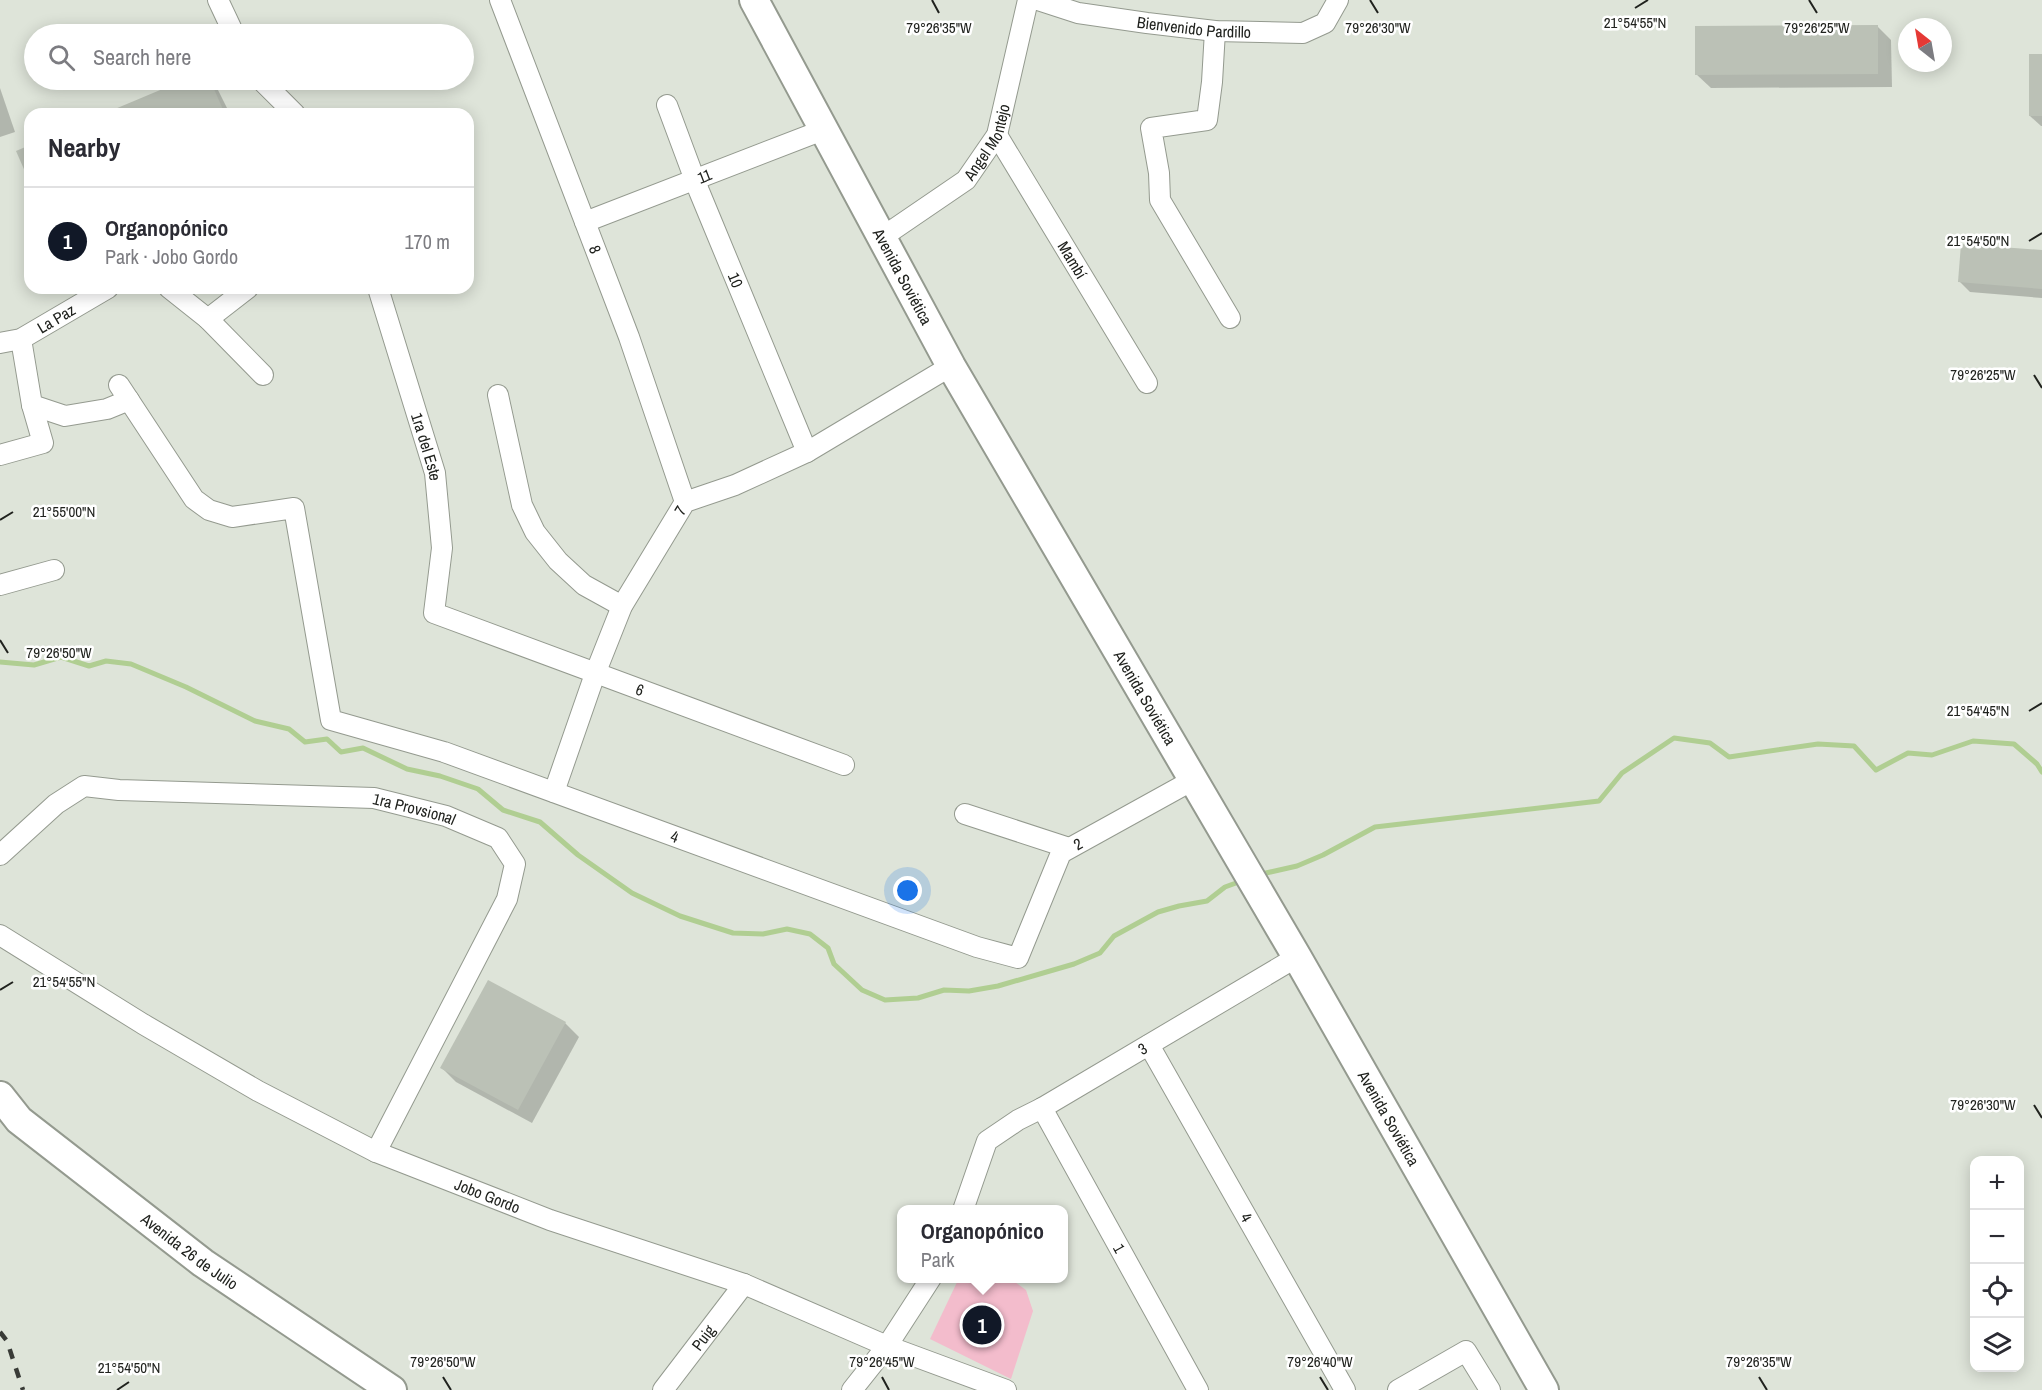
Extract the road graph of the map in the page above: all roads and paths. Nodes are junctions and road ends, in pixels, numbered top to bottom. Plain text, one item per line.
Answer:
1 (218, 0) edge
2 (500, 0) edge
3 (754, 0) edge
4 (1028, 0) edge
5 (1038, 0) edge
6 (1338, 0) edge
7 (229, 24) edge
8 (1215, 31) junction
9 (271, 90) edge
10 (667, 105) dead end
11 (289, 108) edge
12 (823, 130) junction
13 (997, 135) junction
14 (695, 180) junction
15 (585, 222) junction
16 (880, 238) junction
17 (98, 294) edge
18 (177, 294) edge
19 (240, 294) edge
20 (380, 294) edge
21 (1230, 318) dead end
22 (208, 319) junction
23 (21, 339) junction
24 (0, 343) edge
25 (951, 366) junction
26 (263, 375) dead end
27 (1147, 383) dead end
28 (498, 395) dead end
29 (32, 405) junction
30 (807, 452) junction
31 (0, 455) edge
32 (685, 502) junction
33 (54, 570) dead end
34 (0, 585) edge
35 (622, 606) junction
36 (434, 613) joint
37 (595, 674) junction
38 (844, 765) dead end
39 (1193, 780) junction
40 (554, 792) junction
41 (965, 814) dead end
42 (1069, 848) junction
43 (0, 855) edge
44 (0, 935) edge
45 (1297, 957) junction
46 (1018, 958) joint
47 (1149, 1046) junction
48 (0, 1096) edge
49 (1042, 1108) junction
50 (376, 1152) junction
51 (964, 1205) edge
52 (928, 1283) edge
53 (744, 1284) junction
54 (887, 1346) junction
55 (392, 1390) edge
56 (663, 1390) edge
57 (852, 1390) edge
58 (1006, 1390) edge
59 (1198, 1390) edge
60 (1344, 1390) edge
61 (1398, 1390) edge
62 (1490, 1390) edge
63 (1544, 1390) edge

1 - 7 street
2 - 15 street, 8
3 - 12 street, Avenida Soviética
4 - 13 street, Angel Montejo
5 - 8 street, Bienvenido Pardillo
6 - 8 street, Bienvenido Pardillo
8 - 21 street
9 - 11 street
10 - 14 street, 10
12 - 14 street, 11
12 - 16 street, Avenida Soviética
13 - 16 street, Angel Montejo
13 - 27 street, Mambí
14 - 15 street, 11
14 - 30 street, 10
15 - 32 street, 8
16 - 25 street, Avenida Soviética
17 - 23 street, La Paz
18 - 22 street
19 - 22 street
20 - 36 street, 1ra del Este
22 - 26 street
23 - 24 street, La Paz
23 - 29 street
25 - 30 street, 7
25 - 39 street, Avenida Soviética
28 - 35 street
29 - 31 street
29 - 40 street, 4
30 - 32 street, 7
32 - 35 street, 7
33 - 34 street
35 - 37 street, 7
36 - 37 street, 6
37 - 38 street, 6
37 - 40 street, 7
39 - 42 street, 2
39 - 45 street, Avenida Soviética
40 - 46 street, 4
41 - 42 street
42 - 46 street, 2
43 - 50 street, 1ra Provsional
44 - 50 street, Jobo Gordo
45 - 47 street, 3
45 - 63 street, Avenida Soviética
47 - 49 street, 3
47 - 60 street, 4
48 - 55 street, Avenida 26 de Julio
49 - 51 street, 3
49 - 59 street, 1
50 - 53 street, Jobo Gordo
52 - 54 street
53 - 54 street, Jobo Gordo
53 - 56 street, Puig
54 - 57 street
54 - 58 street, Jobo Gordo
61 - 62 street

